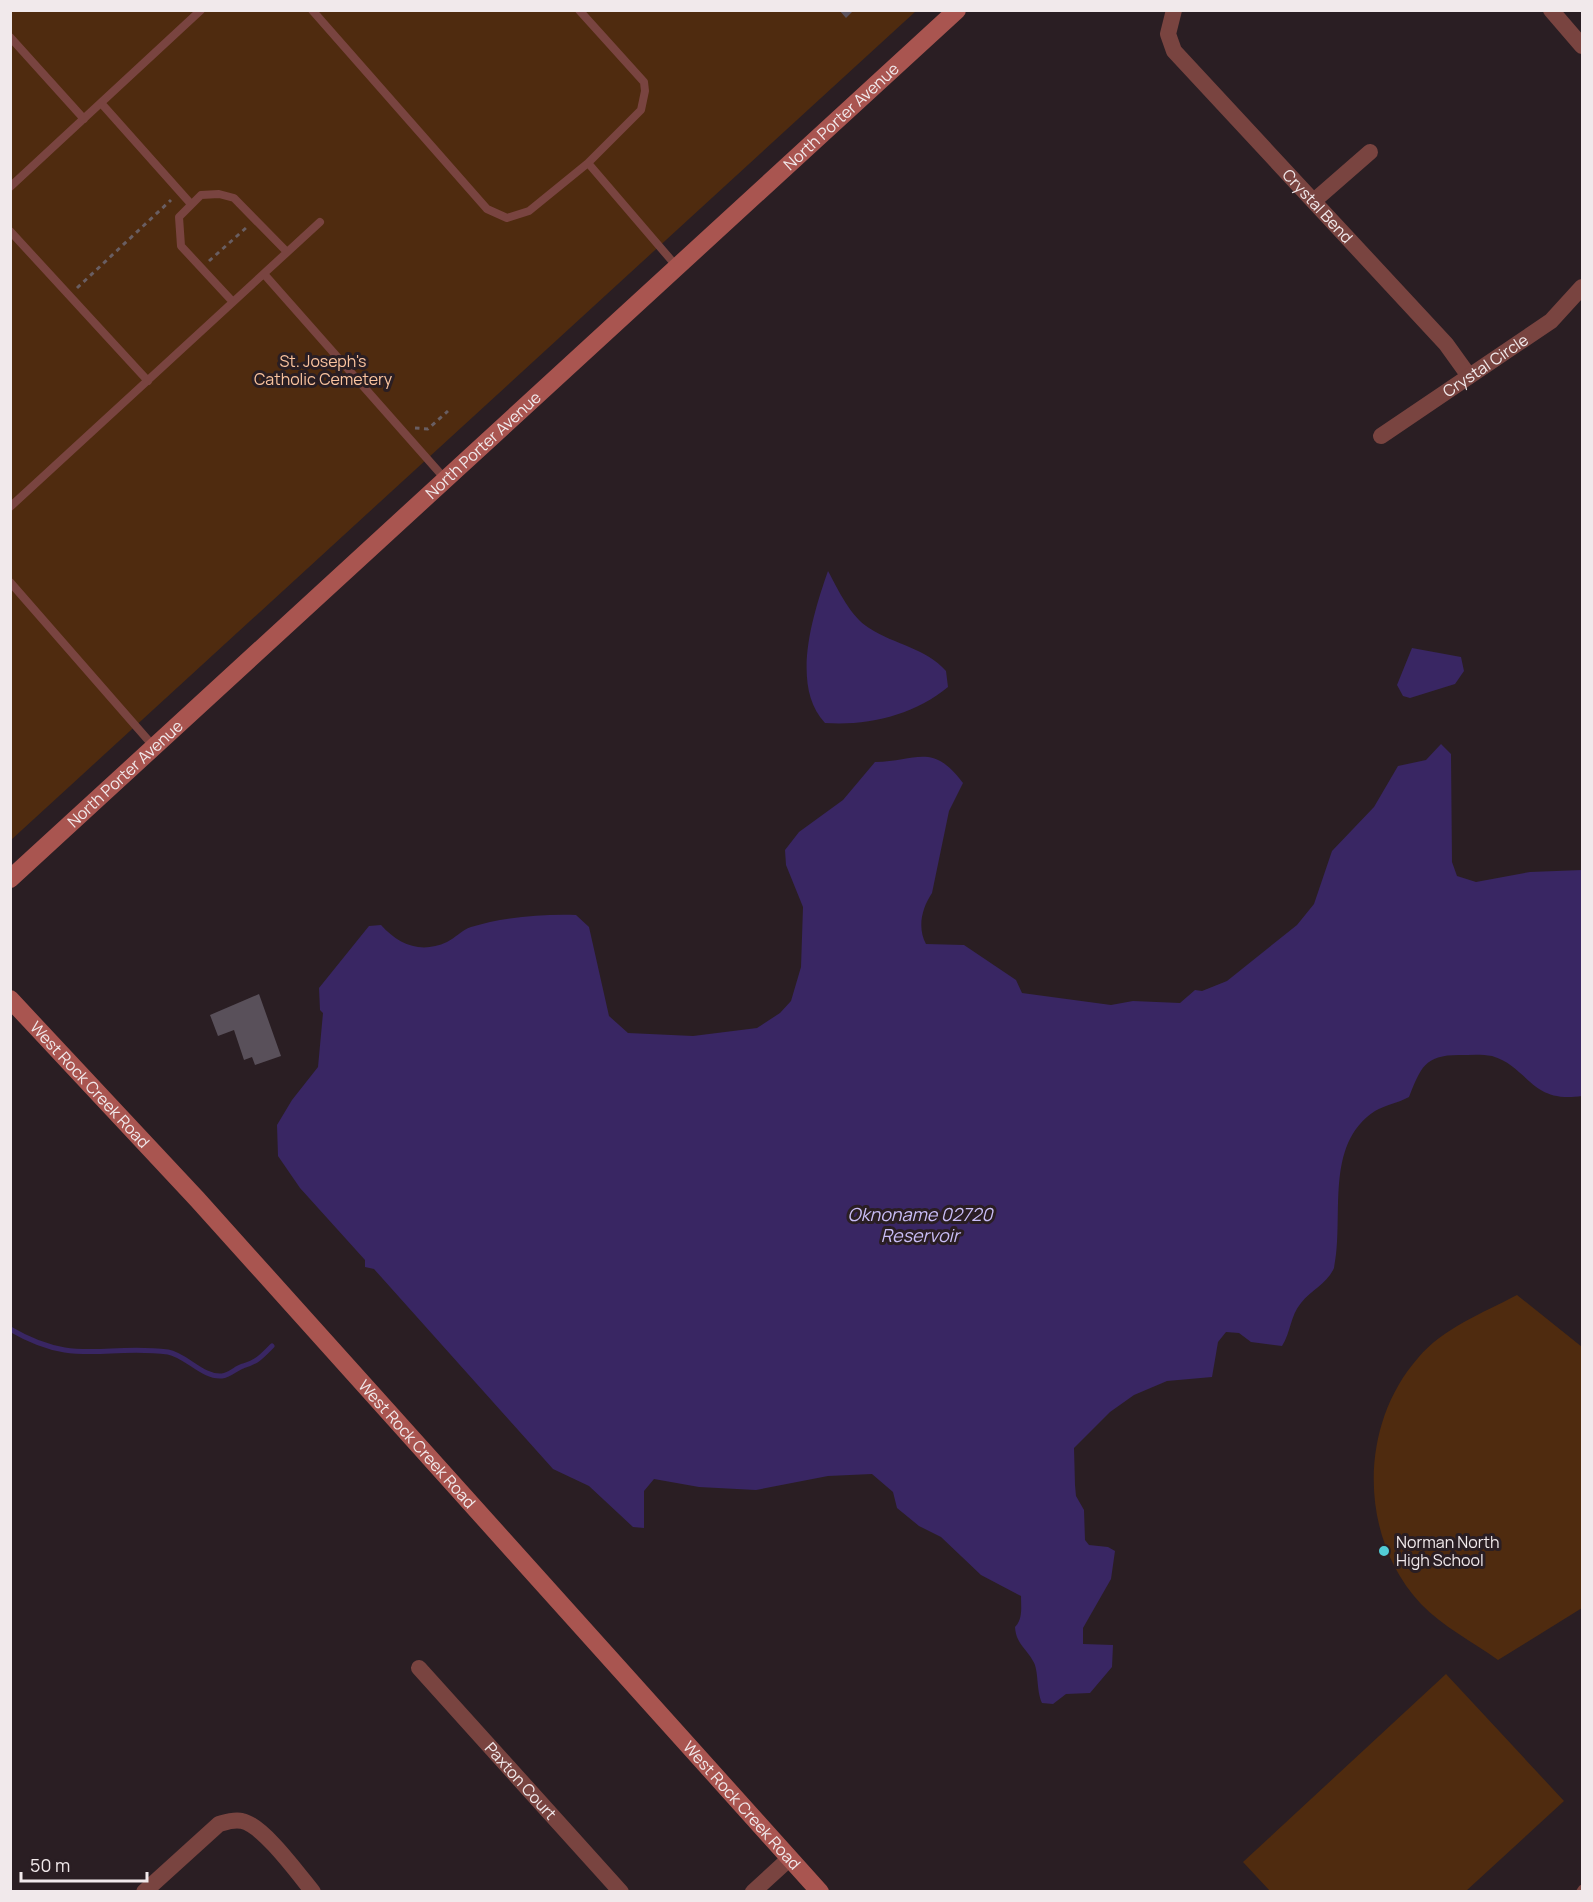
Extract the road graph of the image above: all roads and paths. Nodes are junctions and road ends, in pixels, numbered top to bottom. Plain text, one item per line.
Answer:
1 (201, 10) edge
2 (312, 10) edge
3 (579, 10) edge
4 (957, 10) edge
5 (1174, 10) edge
6 (1551, 10) edge
7 (10, 37) edge
8 (1582, 46) edge
9 (101, 103) junction
10 (84, 119) junction
11 (1370, 152) dead end
12 (588, 163) junction
13 (10, 187) edge
14 (180, 191) junction
15 (1315, 201) junction
16 (191, 204) junction
17 (256, 219) junction
18 (320, 222) dead end
19 (10, 231) edge
20 (287, 252) junction
21 (201, 268) junction
22 (679, 268) junction
23 (264, 274) junction
24 (1582, 287) edge
25 (69, 295) junction
26 (233, 302) junction
27 (1469, 376) junction
28 (148, 381) junction
29 (448, 411) dead end
30 (406, 435) junction
31 (1381, 436) dead end
32 (446, 480) junction
33 (10, 507) edge
34 (10, 582) edge
35 (155, 748) junction
36 (10, 879) edge
37 (10, 999) edge
38 (419, 1668) dead end
39 (790, 1858) junction
40 (144, 1892) edge
41 (314, 1892) edge
42 (621, 1892) edge
43 (753, 1892) edge
44 (820, 1892) edge

1 - 9 lane
2 - 12 lane
3 - 12 lane
4 - 22 main road, North Porter Avenue
5 - 15 street, Crystal Bend
6 - 8 street
7 - 10 lane
9 - 10 lane
9 - 14 lane
10 - 13 lane
11 - 15 street
12 - 22 lane
14 - 16 lane
14 - 25 path
15 - 27 street, Crystal Bend
16 - 17 lane
16 - 21 lane
17 - 20 lane
17 - 21 path
18 - 20 lane
19 - 25 lane
20 - 23 lane
21 - 26 lane
22 - 32 main road, North Porter Avenue
23 - 26 lane
23 - 30 lane
24 - 27 street, Crystal Circle
25 - 28 lane
26 - 28 lane
27 - 31 street, Crystal Circle
28 - 33 lane
29 - 30 path
30 - 32 lane
32 - 35 main road, North Porter Avenue
34 - 35 lane
35 - 36 main road, North Porter Avenue
37 - 39 main road, West Rock Creek Road
38 - 42 street, Paxton Court
39 - 43 street
39 - 44 main road, West Rock Creek Road
40 - 41 street

